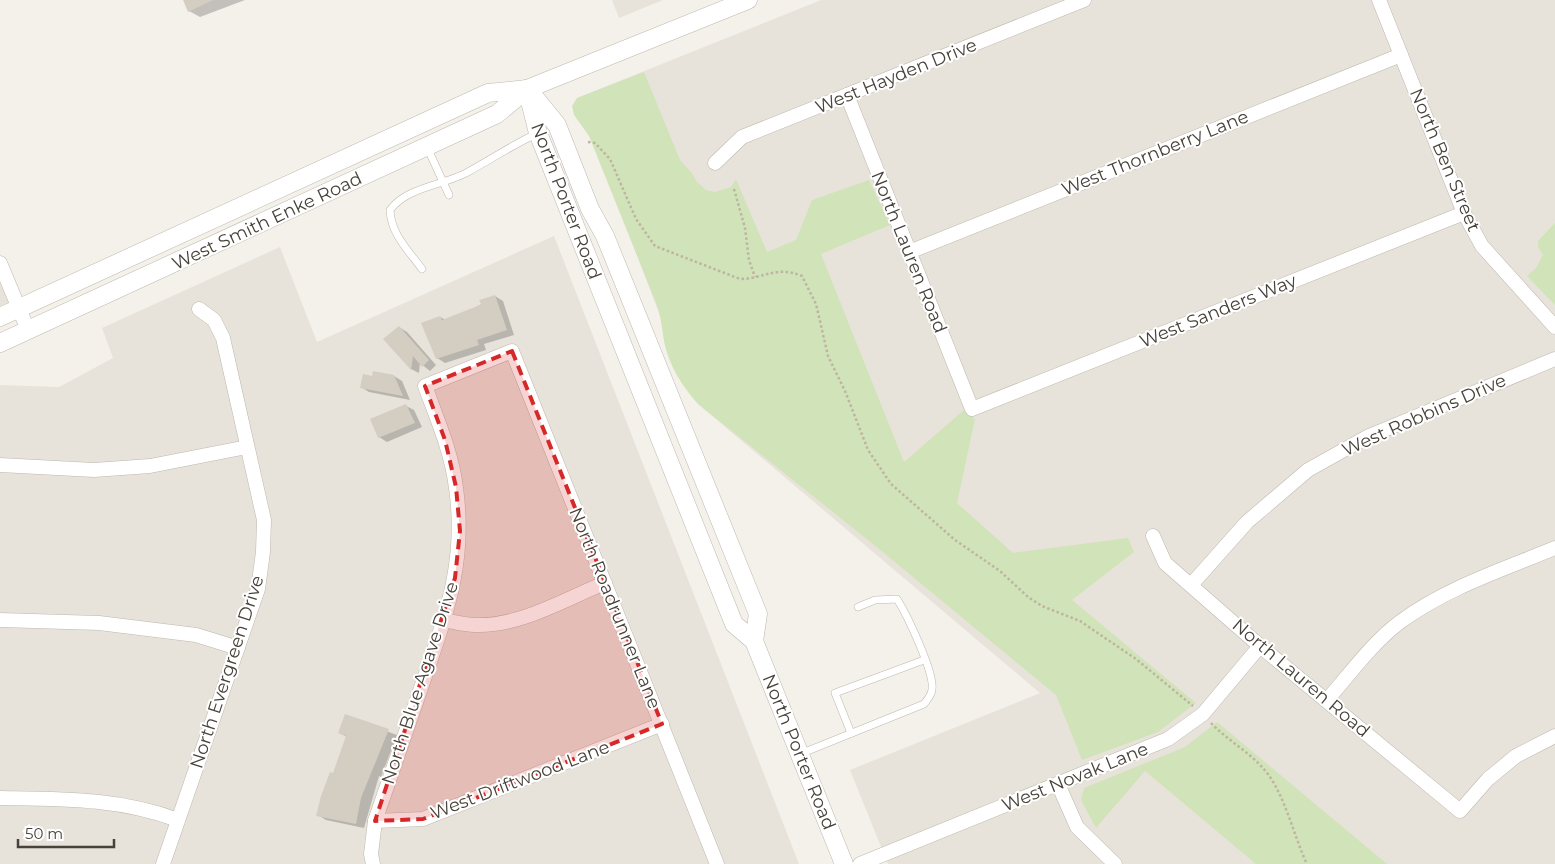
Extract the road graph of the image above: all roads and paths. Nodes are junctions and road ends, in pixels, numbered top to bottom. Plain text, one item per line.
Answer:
1 (748, 0) edge
2 (1084, 0) edge
3 (1379, 0) edge
4 (1401, 55) junction
5 (528, 88) junction
6 (847, 95) junction
7 (538, 133) junction
8 (588, 142) dead end
9 (427, 146) junction
10 (715, 163) dead end
11 (442, 184) junction
12 (734, 189) dead end
13 (449, 195) dead end
14 (1464, 213) junction
15 (909, 252) junction
16 (0, 263) edge
17 (422, 268) dead end
18 (755, 276) junction
19 (18, 308) junction
20 (199, 309) dead end
21 (0, 317) edge
22 (1555, 328) edge
23 (28, 330) junction
24 (0, 343) edge
25 (512, 351) joint
26 (1555, 359) edge
27 (972, 409) joint
28 (247, 447) junction
29 (0, 465) edge
30 (1153, 536) dead end
31 (1555, 548) edge
32 (605, 583) junction
33 (1191, 585) junction
34 (858, 607) dead end
35 (0, 620) edge
36 (444, 620) junction
37 (754, 641) junction
38 (1260, 646) junction
39 (238, 648) junction
40 (924, 660) junction
41 (1327, 700) junction
42 (1202, 714) junction
43 (662, 724) junction
44 (851, 733) junction
45 (1555, 736) edge
46 (800, 754) junction
47 (1058, 784) junction
48 (0, 798) edge
49 (178, 820) junction
50 (375, 821) junction
51 (163, 864) edge
52 (373, 864) edge
53 (717, 864) edge
54 (844, 864) edge
55 (860, 864) edge
56 (1115, 864) edge
57 (1307, 864) edge

1 - 5 street, West Smith Enke Road
2 - 6 street, West Hayden Drive
3 - 4 street, North Ben Street
4 - 14 street, North Ben Street
4 - 15 street, West Thornberry Lane
5 - 7 street, North Porter Road
5 - 9 street, West Smith Enke Road
5 - 19 street, West Smith Enke Road
5 - 37 street, North Porter Road
6 - 10 street, West Hayden Drive
6 - 15 street, North Lauren Road
7 - 11 lane
7 - 37 street, North Porter Road
8 - 18 path
9 - 11 lane
9 - 23 street, West Smith Enke Road
11 - 13 lane
11 - 17 lane
12 - 18 path
14 - 22 street, North Ben Street
14 - 27 street, West Sanders Way
15 - 27 street, North Lauren Road
16 - 19 street
18 - 42 path
19 - 21 street, West Smith Enke Road
19 - 23 street
20 - 28 street, North Evergreen Drive
23 - 24 street, West Smith Enke Road
25 - 32 street, North Roadrunner Lane
25 - 36 street, North Blue Agave Drive
26 - 33 street, West Robbins Drive
28 - 29 street
28 - 39 street, North Evergreen Drive
30 - 33 street, North Lauren Road
31 - 41 street
32 - 36 street
32 - 43 street, North Roadrunner Lane
33 - 38 street, North Lauren Road
34 - 40 lane
35 - 39 street
36 - 50 street, North Blue Agave Drive
37 - 46 street, North Porter Road
38 - 41 street, North Lauren Road
38 - 42 street, West Novak Lane
39 - 49 street, North Evergreen Drive
40 - 44 lane
40 - 44 lane
41 - 45 street, North Lauren Road
42 - 47 street, West Novak Lane
42 - 57 path
43 - 50 street, West Driftwood Lane
43 - 53 street, North Roadrunner Lane
44 - 46 lane
46 - 54 street, North Porter Road
47 - 55 street, West Novak Lane
47 - 56 street
48 - 49 street
49 - 51 street, North Evergreen Drive
50 - 52 street, North Blue Agave Drive

